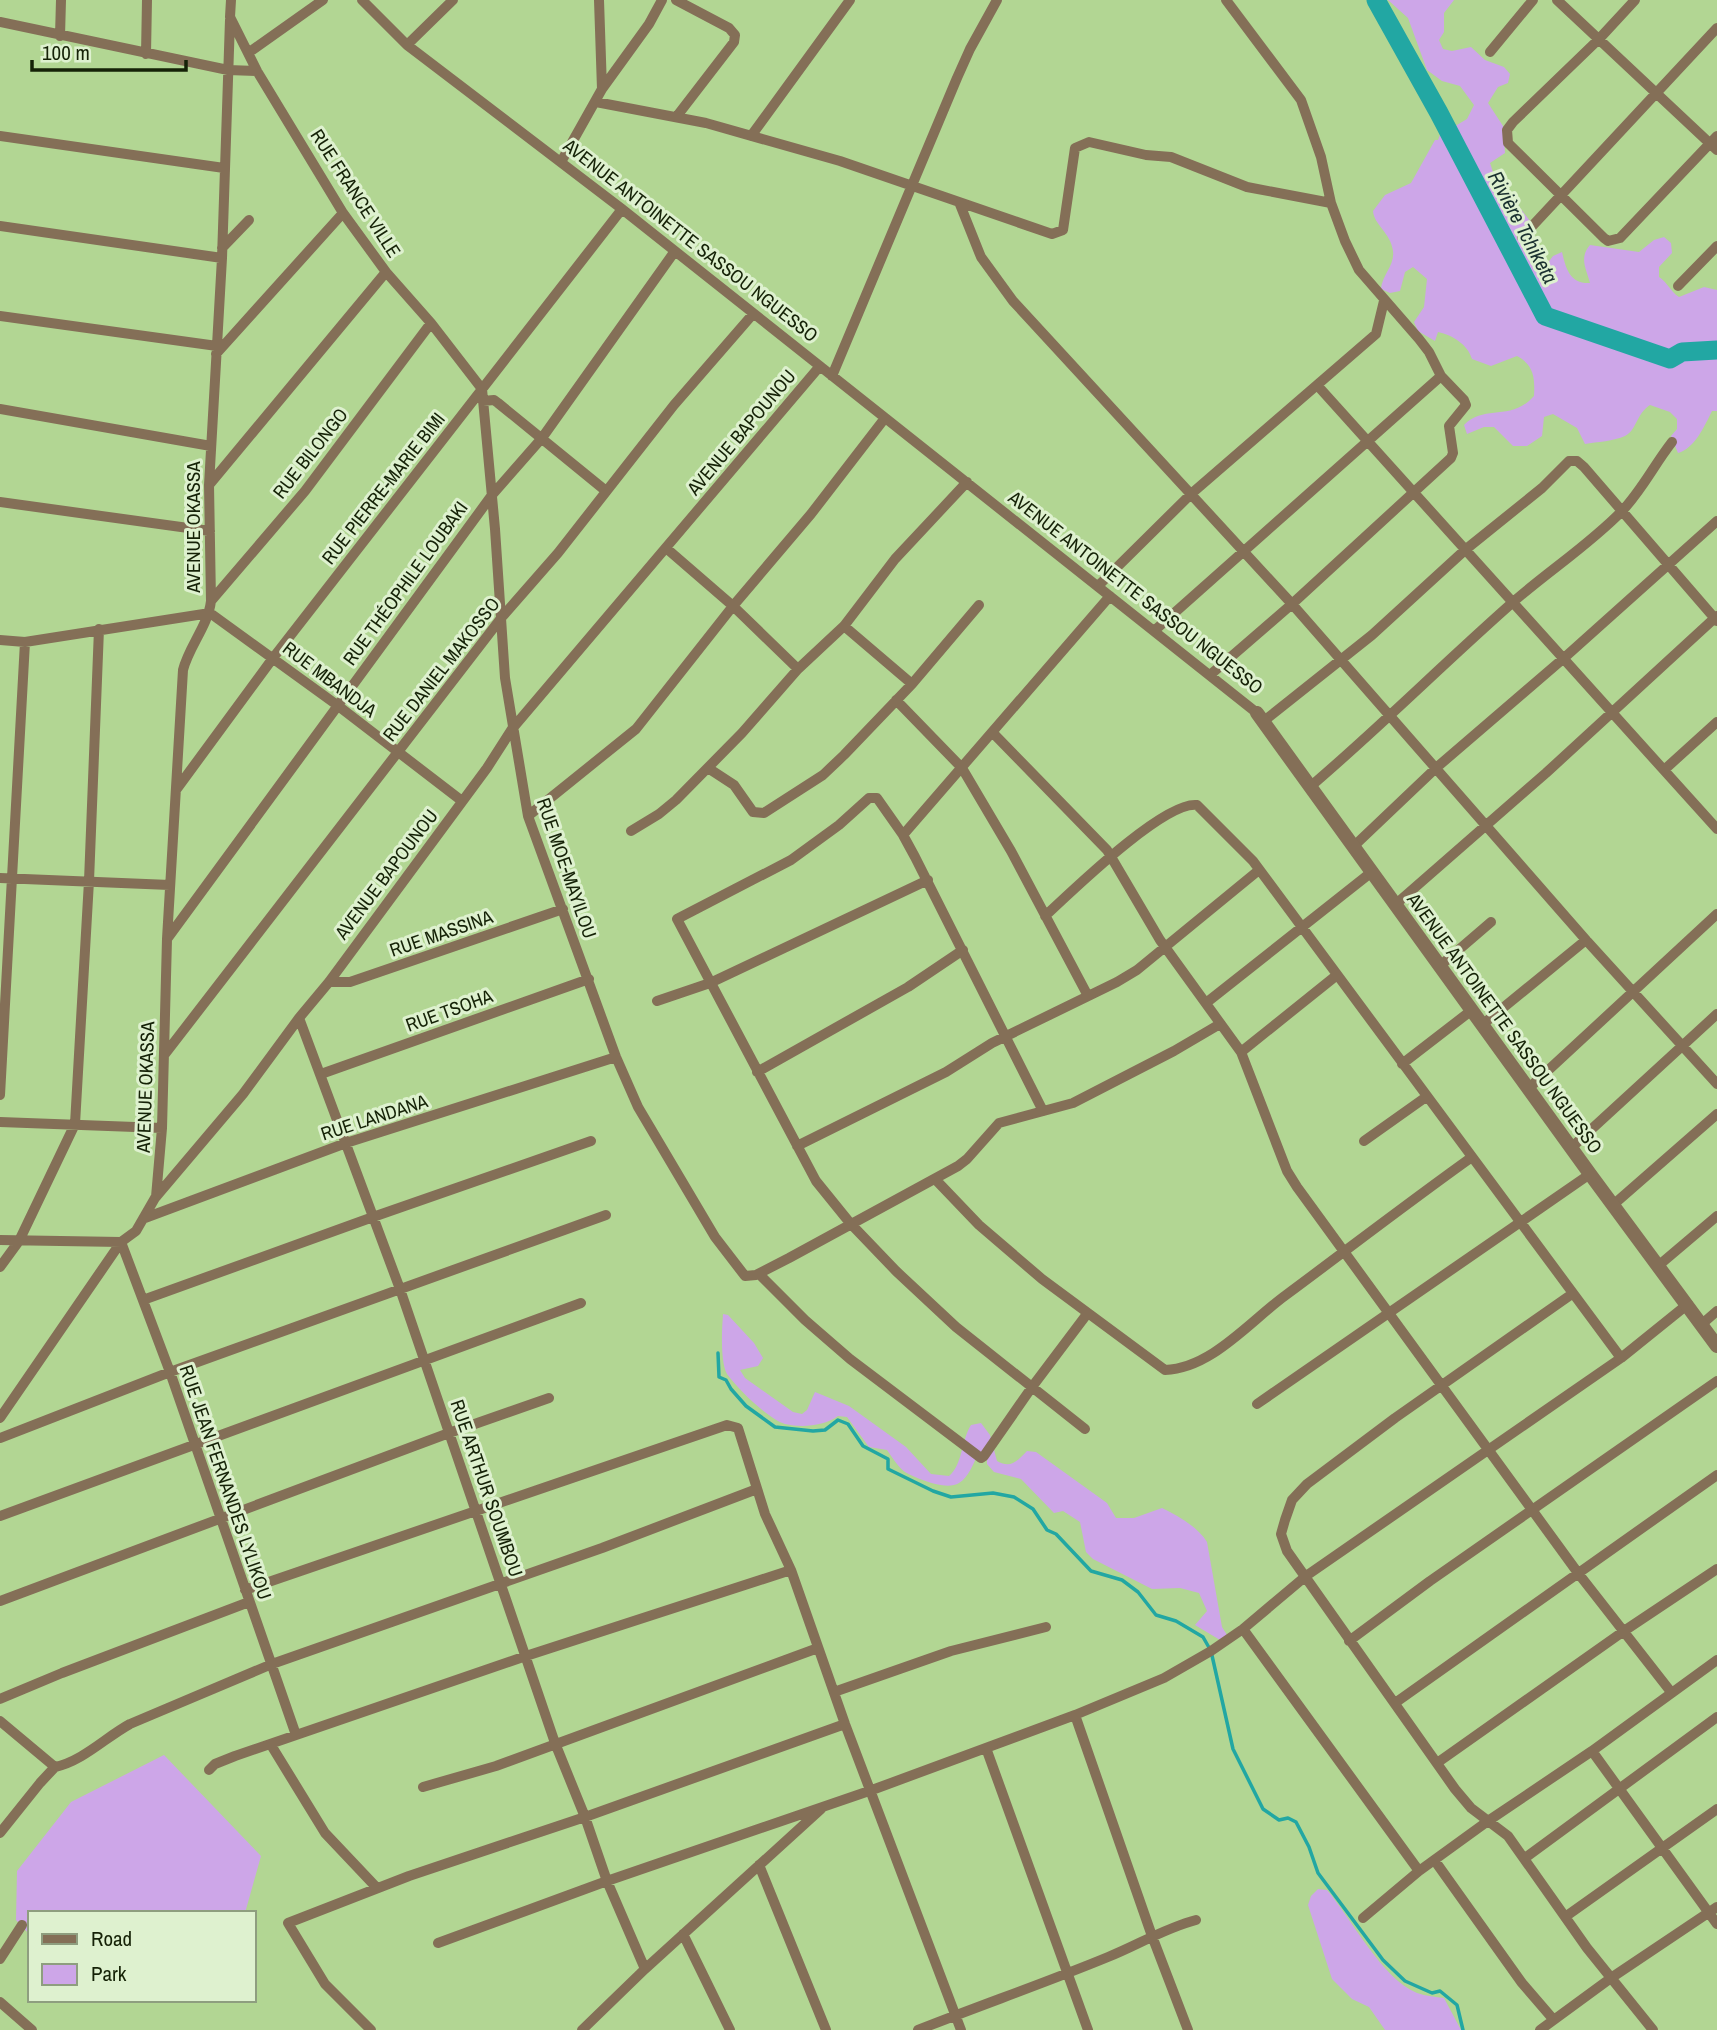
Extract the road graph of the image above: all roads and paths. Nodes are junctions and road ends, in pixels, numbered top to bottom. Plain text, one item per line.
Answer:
1 (61, 0) edge
2 (148, 0) edge
3 (231, 0) edge
4 (323, 0) edge
5 (362, 0) edge
6 (453, 0) edge
7 (600, 0) edge
8 (662, 0) edge
9 (676, 0) edge
10 (850, 0) edge
11 (997, 0) edge
12 (1226, 0) edge
13 (1532, 0) edge
14 (1557, 0) edge
15 (1634, 0) edge
16 (230, 17) junction
17 (0, 22) edge
18 (1717, 28) edge
19 (60, 36) junction
20 (1599, 39) junction
21 (407, 45) junction
22 (1490, 52) dead end
23 (248, 53) junction
24 (146, 54) junction
25 (228, 70) junction
26 (257, 71) junction
27 (602, 89) junction
28 (1656, 92) junction
29 (596, 102) junction
30 (677, 116) junction
31 (0, 136) edge
32 (751, 136) junction
33 (1715, 143) edge
34 (561, 162) junction
35 (224, 168) junction
36 (913, 186) junction
37 (1559, 196) junction
38 (958, 202) junction
39 (1331, 203) junction
40 (622, 209) junction
41 (343, 213) junction
42 (249, 220) dead end
43 (0, 226) edge
44 (1522, 237) dead end
45 (1717, 246) edge
46 (674, 251) junction
47 (222, 253) junction
48 (386, 272) junction
49 (1678, 286) dead end
50 (1384, 301) junction
51 (753, 313) junction
52 (0, 316) edge
53 (431, 323) junction
54 (216, 350) junction
55 (820, 366) junction
56 (832, 376) junction
57 (1441, 376) junction
58 (1317, 385) junction
59 (482, 388) junction
60 (483, 401) junction
61 (0, 409) edge
62 (885, 418) junction
63 (542, 438) junction
64 (1368, 441) junction
65 (1672, 442) dead end
66 (211, 446) junction
67 (967, 482) junction
68 (209, 485) junction
69 (606, 491) junction
70 (1413, 491) junction
71 (1191, 494) junction
72 (492, 495) junction
73 (0, 502) edge
74 (1621, 512) junction
75 (1717, 521) edge
76 (210, 531) junction
77 (666, 548) junction
78 (1465, 550) junction
79 (1242, 551) junction
80 (1667, 564) junction
81 (1098, 586) junction
82 (1111, 596) junction
83 (211, 601) junction
84 (1513, 602) junction
85 (979, 604) dead end
86 (1292, 604) junction
87 (733, 606) junction
88 (210, 613) junction
89 (502, 617) junction
90 (1716, 618) edge
91 (844, 625) junction
92 (99, 629) junction
93 (1154, 631) junction
94 (0, 640) edge
95 (25, 642) junction
96 (273, 658) junction
97 (1564, 658) junction
98 (1340, 659) junction
99 (798, 669) junction
100 (1210, 675) junction
101 (912, 684) junction
102 (896, 700) junction
103 (337, 705) junction
104 (1613, 711) junction
105 (1261, 717) junction
106 (1391, 717) junction
107 (1717, 722) edge
108 (512, 729) junction
109 (993, 733) junction
110 (397, 752) junction
111 (708, 768) junction
112 (962, 768) junction
113 (1436, 768) junction
114 (1664, 770) junction
115 (1311, 786) junction
116 (175, 791) junction
117 (462, 801) junction
118 (528, 816) junction
119 (1715, 822) edge
120 (1487, 825) junction
121 (631, 831) dead end
122 (903, 835) junction
123 (1354, 846) junction
124 (1111, 856) junction
125 (1259, 870) junction
126 (1373, 871) junction
127 (6, 878) edge
128 (928, 880) junction
129 (89, 881) junction
130 (170, 885) junction
131 (1396, 904) junction
132 (563, 909) junction
133 (1717, 914) edge
134 (1045, 916) junction
135 (1491, 922) dead end
136 (1301, 927) junction
137 (167, 939) junction
138 (1586, 940) junction
139 (1166, 947) junction
140 (963, 950) junction
141 (1441, 965) junction
142 (1336, 975) junction
143 (589, 979) junction
144 (330, 982) junction
145 (710, 983) junction
146 (1634, 990) junction
147 (1088, 996) junction
148 (657, 1001) dead end
149 (1206, 1003) junction
150 (1472, 1010) junction
151 (1717, 1014) edge
152 (299, 1018) junction
153 (1220, 1024) junction
154 (1482, 1025) junction
155 (1007, 1036) junction
156 (1683, 1044) junction
157 (1241, 1052) junction
158 (165, 1054) junction
159 (617, 1057) junction
160 (1402, 1064) junction
161 (757, 1072) junction
162 (321, 1074) junction
163 (1717, 1084) edge
164 (1529, 1088) junction
165 (0, 1095) edge
166 (1426, 1097) junction
167 (1043, 1111) junction
168 (1717, 1115) edge
169 (0, 1122) edge
170 (75, 1124) junction
171 (162, 1128) junction
172 (1364, 1141) dead end
173 (591, 1142) dead end
174 (346, 1143) junction
175 (797, 1146) junction
176 (1571, 1148) junction
177 (1472, 1157) junction
178 (1590, 1174) junction
179 (935, 1179) junction
180 (155, 1198) junction
181 (1614, 1205) junction
182 (606, 1215) dead end
183 (373, 1216) junction
184 (1717, 1216) edge
185 (145, 1218) junction
186 (850, 1223) junction
187 (1520, 1223) junction
188 (0, 1240) edge
189 (19, 1241) junction
190 (121, 1242) junction
191 (1345, 1252) junction
192 (1658, 1266) junction
193 (0, 1267) edge
194 (759, 1274) junction
195 (400, 1289) junction
196 (1572, 1294) junction
197 (144, 1300) junction
198 (581, 1303) dead end
199 (1688, 1304) junction
200 (1717, 1311) edge
201 (1390, 1312) junction
202 (1087, 1314) junction
203 (1702, 1324) junction
204 (1717, 1346) edge
205 (1620, 1358) junction
206 (425, 1361) junction
207 (170, 1372) junction
208 (1717, 1381) edge
209 (1442, 1385) junction
210 (1032, 1387) junction
211 (549, 1398) dead end
212 (1257, 1404) dead end
213 (0, 1418) edge
214 (1086, 1429) dead end
215 (449, 1433) junction
216 (0, 1438) edge
217 (195, 1444) junction
218 (1488, 1450) junction
219 (1717, 1475) edge
220 (757, 1489) junction
221 (477, 1509) junction
222 (1533, 1511) junction
223 (0, 1516) edge
224 (220, 1519) junction
225 (1717, 1569) edge
226 (791, 1570) junction
227 (1578, 1573) junction
228 (1306, 1576) junction
229 (502, 1583) junction
230 (245, 1590) junction
231 (0, 1601) edge
232 (249, 1602) junction
233 (1046, 1628) dead end
234 (1243, 1629) junction
235 (1623, 1631) junction
236 (1349, 1641) junction
237 (818, 1648) junction
238 (526, 1656) junction
239 (1717, 1660) edge
240 (272, 1664) junction
241 (834, 1692) junction
242 (1671, 1692) junction
243 (0, 1699) edge
244 (1395, 1703) junction
245 (1075, 1715) junction
246 (1717, 1717) edge
247 (0, 1721) edge
248 (845, 1724) junction
249 (296, 1735) junction
250 (555, 1743) junction
251 (271, 1745) junction
252 (986, 1748) junction
253 (1592, 1751) junction
254 (1437, 1763) junction
255 (55, 1767) junction
256 (209, 1769) dead end
257 (423, 1787) dead end
258 (1619, 1788) junction
259 (872, 1790) junction
260 (825, 1805) junction
261 (1717, 1809) edge
262 (0, 1812) edge
263 (584, 1817) junction
264 (10, 1819) junction
265 (1488, 1821) junction
266 (0, 1833) edge
267 (1662, 1849) junction
268 (1525, 1858) junction
269 (1435, 1861) junction
270 (759, 1865) junction
271 (1419, 1871) junction
272 (607, 1881) junction
273 (377, 1888) junction
274 (1713, 1910) edge
275 (1565, 1917) junction
276 (1363, 1918) dead end
277 (1196, 1920) dead end
278 (1717, 1924) edge
279 (22, 1925) dead end
280 (683, 1934) junction
281 (1152, 1936) junction
282 (438, 1943) dead end
283 (0, 1959) edge
284 (645, 1969) junction
285 (1068, 1973) junction
286 (1611, 1978) junction
287 (0, 2002) edge
288 (956, 2015) junction
289 (1553, 2020) junction
290 (32, 2030) edge
291 (371, 2030) edge
292 (582, 2030) edge
293 (730, 2030) edge
294 (826, 2030) edge
295 (918, 2030) edge
296 (961, 2030) edge
297 (1088, 2030) edge
298 (1188, 2030) edge
299 (1541, 2030) edge
300 (1653, 2030) edge

1 - 19 street
2 - 24 street
3 - 16 street, RUE FRANCE VILLE
4 - 23 street
5 - 21 street, AVENUE ANTOINETTE SASSOU NGUESSO
6 - 21 street
7 - 27 street
8 - 27 street
9 - 30 street
10 - 32 street
11 - 36 street
12 - 39 street
13 - 22 street
14 - 20 street
15 - 20 street
16 - 23 street, RUE FRANCE VILLE
16 - 25 street, AVENUE OKASSA
17 - 19 street
18 - 28 street
19 - 24 street
20 - 28 street
20 - 37 street
21 - 34 street, AVENUE ANTOINETTE SASSOU NGUESSO
23 - 26 street, RUE FRANCE VILLE
24 - 25 street
25 - 26 street
25 - 35 street, AVENUE OKASSA
26 - 41 street, RUE FRANCE VILLE
27 - 29 street
28 - 33 street
28 - 37 street
29 - 30 street
29 - 34 street
30 - 32 street
31 - 35 street
32 - 36 street
33 - 37 street
34 - 40 street, AVENUE ANTOINETTE SASSOU NGUESSO
35 - 47 street, AVENUE OKASSA
36 - 38 street
36 - 56 street
37 - 44 street
38 - 39 street
38 - 71 street
39 - 50 street
40 - 46 street, AVENUE ANTOINETTE SASSOU NGUESSO
40 - 59 street, RUE PIERRE-MARIE BIMI
41 - 48 street, RUE FRANCE VILLE
41 - 54 street
42 - 47 street
43 - 47 street
45 - 49 street
46 - 51 street, AVENUE ANTOINETTE SASSOU NGUESSO
46 - 63 street, RUE THÉOPHILE LOUBAKI
47 - 54 street, AVENUE OKASSA
48 - 53 street, RUE FRANCE VILLE
48 - 68 street
50 - 57 street
50 - 58 street
51 - 55 street, AVENUE ANTOINETTE SASSOU NGUESSO
51 - 69 street, RUE DANIEL MAKOSSO
52 - 54 street
53 - 59 street, RUE FRANCE VILLE
53 - 83 street, RUE BILONGO
54 - 66 street, AVENUE OKASSA
55 - 56 street, AVENUE ANTOINETTE SASSOU NGUESSO
55 - 77 street, AVENUE BAPOUNOU
56 - 62 street, AVENUE ANTOINETTE SASSOU NGUESSO
57 - 64 street
57 - 70 street
58 - 64 street
58 - 71 street
59 - 60 street, RUE MOE-MAYILOU
59 - 96 street, RUE PIERRE-MARIE BIMI
60 - 63 street
60 - 72 street, RUE MOE-MAYILOU
61 - 66 street
62 - 67 street, AVENUE ANTOINETTE SASSOU NGUESSO
62 - 87 street
63 - 69 street
63 - 72 street, RUE THÉOPHILE LOUBAKI
64 - 70 street
64 - 79 street
65 - 74 street
66 - 68 street, AVENUE OKASSA
67 - 81 street, AVENUE ANTOINETTE SASSOU NGUESSO
67 - 91 street
68 - 76 street, AVENUE OKASSA
69 - 89 street, RUE DANIEL MAKOSSO
70 - 78 street
70 - 86 street
71 - 79 street
71 - 81 street
72 - 89 street, RUE MOE-MAYILOU
72 - 103 street, RUE THÉOPHILE LOUBAKI
73 - 76 street
74 - 78 street
74 - 80 street
74 - 84 street
75 - 80 street
76 - 83 street, AVENUE OKASSA
77 - 87 street
77 - 108 street, AVENUE BAPOUNOU
78 - 84 street
78 - 98 street
79 - 86 street
79 - 93 street
80 - 90 street
80 - 97 street
81 - 82 street, AVENUE ANTOINETTE SASSOU NGUESSO
82 - 93 street, AVENUE ANTOINETTE SASSOU NGUESSO
82 - 109 street
83 - 88 street, AVENUE OKASSA
84 - 97 street
84 - 106 street
85 - 101 street
86 - 98 street
86 - 100 street
87 - 99 street
87 - 118 street
88 - 92 street
88 - 96 street, RUE MBANDJA
88 - 116 street, AVENUE OKASSA
89 - 108 street, RUE MOE-MAYILOU
89 - 110 street, RUE DANIEL MAKOSSO
90 - 104 street
91 - 99 street
91 - 101 street
92 - 95 street
92 - 129 street
93 - 100 street, AVENUE ANTOINETTE SASSOU NGUESSO
94 - 95 street
95 - 127 street
96 - 103 street, RUE MBANDJA
96 - 116 street, RUE PIERRE-MARIE BIMI
97 - 104 street
97 - 113 street
98 - 105 street
98 - 106 street
99 - 111 street
100 - 105 street, AVENUE ANTOINETTE SASSOU NGUESSO
101 - 102 street
102 - 111 street
102 - 112 street
103 - 110 street, RUE MBANDJA
103 - 137 street, RUE THÉOPHILE LOUBAKI
104 - 114 street
104 - 120 street
105 - 115 street, AVENUE ANTOINETTE SASSOU NGUESSO
106 - 113 street
106 - 115 street
107 - 114 street
108 - 117 street, AVENUE BAPOUNOU
108 - 118 street, RUE MOE-MAYILOU
109 - 112 street
109 - 124 street
110 - 117 street, RUE MBANDJA
110 - 158 street, RUE DANIEL MAKOSSO
111 - 121 street
112 - 122 street
112 - 134 street
113 - 120 street
113 - 123 street
114 - 119 street
115 - 123 street, AVENUE ANTOINETTE SASSOU NGUESSO
116 - 130 street, AVENUE OKASSA
117 - 144 street, AVENUE BAPOUNOU
118 - 132 street, RUE MOE-MAYILOU
120 - 131 street
120 - 138 street
122 - 128 street
122 - 145 street
123 - 126 street, AVENUE ANTOINETTE SASSOU NGUESSO
124 - 125 street
124 - 134 street
124 - 139 street
125 - 136 street
125 - 139 street
126 - 131 street, AVENUE ANTOINETTE SASSOU NGUESSO
126 - 136 street
127 - 129 street
127 - 165 street
128 - 140 street
128 - 145 street
129 - 130 street
129 - 170 street
130 - 137 street, AVENUE OKASSA
131 - 141 street, AVENUE ANTOINETTE SASSOU NGUESSO
132 - 143 street, RUE MOE-MAYILOU
132 - 144 street, RUE MASSINA
133 - 146 street
134 - 147 street
135 - 141 street
136 - 142 street
136 - 149 street
137 - 158 street, AVENUE OKASSA
138 - 146 street
138 - 154 street
139 - 147 street
139 - 149 street
140 - 155 street
140 - 161 street
141 - 150 street, AVENUE ANTOINETTE SASSOU NGUESSO
142 - 157 street
142 - 160 street
143 - 159 street, RUE MOE-MAYILOU
143 - 162 street, RUE TSOHA
144 - 152 street, AVENUE BAPOUNOU
145 - 148 street
145 - 161 street
146 - 156 street
146 - 164 street
147 - 155 street
149 - 153 street
150 - 154 street, AVENUE ANTOINETTE SASSOU NGUESSO
150 - 160 street
151 - 156 street
152 - 162 street, RUE ARTHUR SOUMBOU
152 - 180 street, AVENUE BAPOUNOU
153 - 157 street
153 - 167 street
154 - 164 street, AVENUE ANTOINETTE SASSOU NGUESSO
155 - 167 street
155 - 175 street
156 - 163 street
156 - 176 street
157 - 191 street
158 - 171 street, AVENUE OKASSA
159 - 174 street, RUE LANDANA
159 - 194 street, RUE MOE-MAYILOU
160 - 166 street
161 - 175 street
162 - 174 street, RUE ARTHUR SOUMBOU
164 - 176 street, AVENUE ANTOINETTE SASSOU NGUESSO
166 - 172 street
166 - 177 street
167 - 179 street
168 - 181 street
169 - 170 street
170 - 171 street
170 - 189 street
171 - 180 street, AVENUE OKASSA
173 - 183 street
174 - 183 street, RUE ARTHUR SOUMBOU
174 - 185 street, RUE LANDANA
175 - 186 street
176 - 178 street, AVENUE ANTOINETTE SASSOU NGUESSO
177 - 187 street
177 - 191 street
178 - 181 street, AVENUE ANTOINETTE SASSOU NGUESSO
178 - 187 street
179 - 186 street
179 - 202 street
180 - 185 street, AVENUE BAPOUNOU
181 - 192 street, AVENUE ANTOINETTE SASSOU NGUESSO
182 - 195 street
183 - 195 street, RUE ARTHUR SOUMBOU
183 - 197 street
184 - 192 street
185 - 190 street, AVENUE BAPOUNOU
186 - 194 street
186 - 210 street
187 - 196 street
187 - 201 street
188 - 189 street
189 - 190 street
189 - 193 street
190 - 197 street, RUE JEAN FERNANDES LYLIKOU
190 - 213 street, AVENUE BAPOUNOU
191 - 201 street
191 - 202 street
192 - 199 street, AVENUE ANTOINETTE SASSOU NGUESSO
194 - 210 street
195 - 206 street, RUE ARTHUR SOUMBOU
195 - 207 street
196 - 205 street
196 - 209 street
197 - 207 street, RUE JEAN FERNANDES LYLIKOU
198 - 206 street
199 - 203 street, AVENUE ANTOINETTE SASSOU NGUESSO
199 - 205 street
200 - 203 street
201 - 209 street
201 - 212 street
202 - 210 street
203 - 204 street, AVENUE ANTOINETTE SASSOU NGUESSO
205 - 218 street
206 - 215 street, RUE ARTHUR SOUMBOU
206 - 217 street
207 - 216 street
207 - 217 street, RUE JEAN FERNANDES LYLIKOU
208 - 222 street
209 - 218 street
209 - 228 street
210 - 214 street
211 - 215 street
215 - 221 street, RUE ARTHUR SOUMBOU
215 - 224 street
217 - 223 street
217 - 224 street, RUE JEAN FERNANDES LYLIKOU
218 - 222 street
218 - 228 street
219 - 227 street
220 - 221 street
220 - 226 street
220 - 229 street
221 - 229 street, RUE ARTHUR SOUMBOU
221 - 230 street
222 - 227 street
222 - 236 street
224 - 230 street, RUE JEAN FERNANDES LYLIKOU
224 - 231 street
225 - 235 street
226 - 237 street
226 - 238 street
227 - 235 street
227 - 244 street
228 - 234 street
228 - 236 street
229 - 238 street, RUE ARTHUR SOUMBOU
229 - 240 street
230 - 232 street, RUE JEAN FERNANDES LYLIKOU
232 - 240 street, RUE JEAN FERNANDES LYLIKOU
232 - 243 street
233 - 241 street
234 - 245 street
234 - 271 street
235 - 242 street
235 - 254 street
236 - 244 street
237 - 241 street
237 - 250 street
238 - 249 street
238 - 250 street, RUE ARTHUR SOUMBOU
239 - 242 street
240 - 249 street, RUE JEAN FERNANDES LYLIKOU
240 - 255 street
241 - 248 street
242 - 253 street
244 - 254 street
245 - 252 street
245 - 281 street
246 - 258 street
247 - 255 street
248 - 259 street
248 - 263 street
249 - 251 street
250 - 257 street
250 - 263 street, RUE ARTHUR SOUMBOU
251 - 256 street
251 - 273 street
252 - 259 street
252 - 285 street
253 - 258 street
253 - 265 street
254 - 265 street
255 - 264 street
258 - 267 street
258 - 268 street
259 - 260 street
259 - 288 street
260 - 270 street
260 - 272 street
261 - 267 street
262 - 264 street
263 - 272 street, RUE ARTHUR SOUMBOU
263 - 273 street
264 - 266 street
265 - 268 street
265 - 269 street
267 - 274 street
267 - 275 street
268 - 275 street
269 - 271 street
269 - 289 street
270 - 280 street
270 - 294 street
271 - 276 street
272 - 282 street
272 - 284 street, RUE ARTHUR SOUMBOU
273 - 291 street
274 - 278 street
274 - 286 street
275 - 286 street
277 - 281 street
279 - 283 street
280 - 284 street
280 - 293 street
281 - 285 street
281 - 298 street
284 - 292 street
285 - 288 street
285 - 297 street
286 - 289 street
286 - 300 street
287 - 290 street
288 - 295 street
288 - 296 street
289 - 299 street

